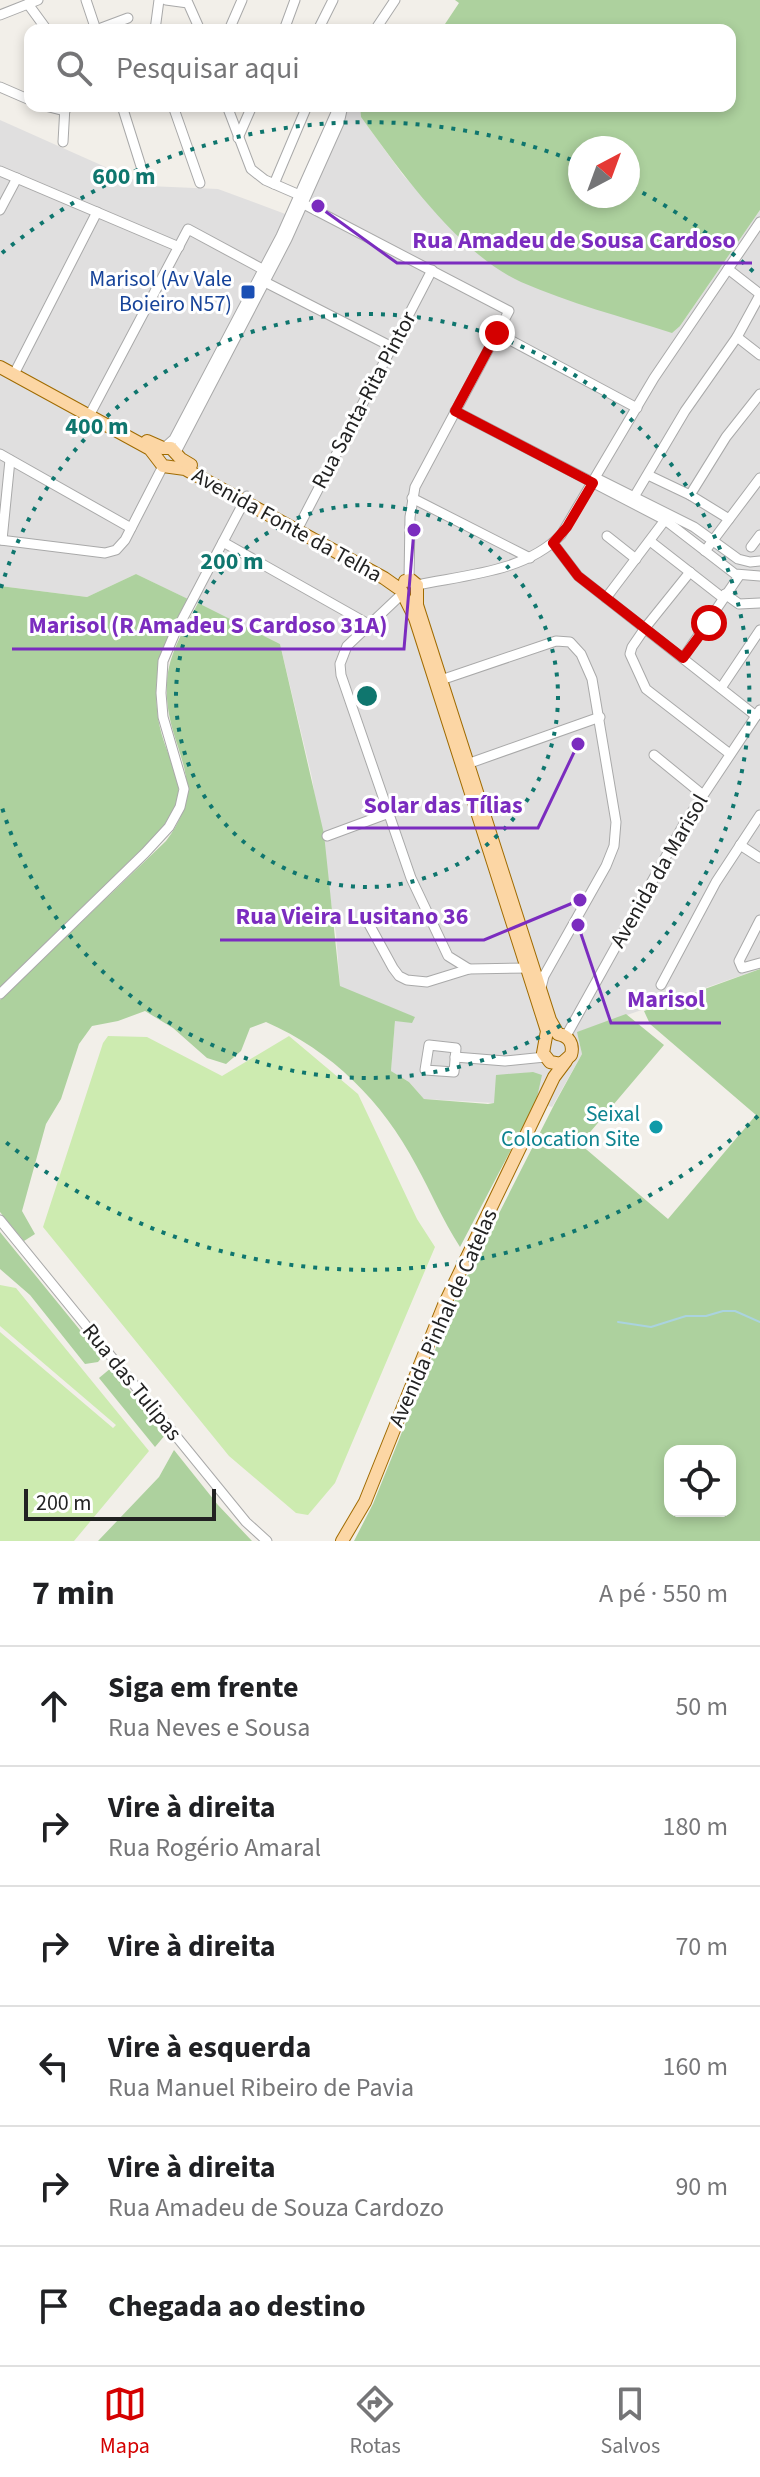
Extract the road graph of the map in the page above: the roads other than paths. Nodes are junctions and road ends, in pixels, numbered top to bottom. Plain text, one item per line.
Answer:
1 (86, 0) edge
2 (159, 0) edge
3 (166, 0) edge
4 (242, 0) edge
5 (295, 0) edge
6 (333, 0) edge
7 (395, 0) edge
8 (190, 1) edge
9 (33, 2) edge
10 (0, 15) edge
11 (128, 18) dead end
12 (44, 24) edge
13 (94, 24) edge
14 (112, 24) edge
15 (156, 24) edge
16 (198, 24) edge
17 (232, 24) edge
18 (286, 24) edge
19 (321, 24) edge
20 (379, 24) edge
21 (0, 87) edge
22 (24, 97) edge
23 (65, 112) edge
24 (124, 112) edge
25 (175, 112) edge
26 (229, 112) edge
27 (249, 112) edge
28 (304, 112) edge
29 (339, 112) edge
30 (238, 138) junction
31 (63, 142) dead end
32 (0, 171) edge
33 (17, 178) junction
34 (145, 179) dead end
35 (200, 183) dead end
36 (274, 184) junction
37 (302, 200) junction
38 (0, 210) edge
39 (97, 212) junction
40 (760, 222) edge
41 (179, 247) junction
42 (728, 269) junction
43 (432, 270) junction
44 (264, 276) junction
45 (760, 295) edge
46 (497, 333) junction
47 (737, 337) junction
48 (392, 347) junction
49 (760, 355) edge
50 (0, 360) edge
51 (0, 367) edge
52 (15, 372) junction
53 (760, 394) edge
54 (637, 408) junction
55 (455, 411) junction
56 (90, 413) junction
57 (0, 454) edge
58 (168, 456) junction
59 (10, 460) junction
60 (648, 475) junction
61 (760, 478) edge
62 (594, 481) junction
63 (690, 495) junction
64 (634, 497) junction
65 (412, 498) junction
66 (246, 499) junction
67 (729, 519) junction
68 (665, 520) junction
69 (131, 528) junction
70 (298, 528) junction
71 (760, 535) edge
72 (607, 537) dead end
73 (1, 540) edge
74 (713, 540) junction
75 (650, 541) junction
76 (223, 542) junction
77 (553, 543) junction
78 (751, 547) dead end
79 (705, 551) junction
80 (530, 558) junction
81 (636, 559) junction
82 (760, 561) edge
83 (690, 572) junction
84 (739, 576) junction
85 (760, 576) edge
86 (408, 588) junction
87 (724, 596) junction
88 (606, 598) junction
89 (760, 603) edge
90 (370, 625) junction
91 (645, 628) junction
92 (760, 630) edge
93 (683, 658) junction
94 (439, 681) junction
95 (721, 688) junction
96 (758, 713) edge
97 (600, 717) junction
98 (730, 754) junction
99 (654, 755) dead end
100 (470, 763) junction
101 (703, 795) junction
102 (389, 813) junction
103 (760, 815) edge
104 (327, 836) dead end
105 (740, 845) junction
106 (760, 858) edge
107 (364, 915) dead end
108 (760, 920) edge
109 (448, 956) junction
110 (760, 963) edge
111 (550, 965) junction
112 (530, 968) junction
113 (469, 969) junction
114 (443, 976) junction
115 (661, 985) dead end
116 (541, 988) junction
117 (0, 994) edge
118 (556, 1037) junction
119 (455, 1057) dead end
120 (545, 1058) junction
121 (566, 1061) junction
122 (545, 1100) junction
123 (0, 1220) edge
124 (342, 1539) edge
125 (267, 1541) edge

1 - 13 street
2 - 15 street
3 - 8 street
4 - 17 street
5 - 18 street
6 - 19 street
7 - 20 street
8 - 16 street
9 - 10 street
9 - 12 street
11 - 14 street
21 - 22 street
23 - 31 street
24 - 34 street
25 - 35 street
26 - 30 street
27 - 30 street
28 - 36 street
29 - 37 street
30 - 36 street
32 - 33 street
33 - 38 street
33 - 39 street
36 - 37 street
37 - 43 street
37 - 44 street
39 - 41 street
39 - 52 street
40 - 42 street
41 - 44 street
41 - 56 street
42 - 45 street
42 - 54 street
43 - 46 street
43 - 48 street, Rua Santa-Rita Pintor
44 - 48 street
44 - 58 street
45 - 47 street
46 - 54 street
46 - 55 street
47 - 49 street
47 - 60 street
48 - 70 street, Rua Santa-Rita Pintor
50 - 52 main road, Avenida Fonte da Telha
51 - 52 main road, Avenida Fonte da Telha
52 - 56 main road, Avenida Fonte da Telha
53 - 63 street
54 - 62 street
55 - 62 street
55 - 65 street
56 - 58 main road, Avenida Fonte da Telha
57 - 59 street
58 - 66 main road, Avenida Fonte da Telha
58 - 69 street
59 - 69 street
59 - 73 street
60 - 63 street
60 - 64 street
61 - 67 street
62 - 64 street
62 - 68 street
62 - 77 street
63 - 67 street
64 - 74 street
65 - 80 street
65 - 86 street
66 - 70 main road, Avenida Fonte da Telha
66 - 76 street
67 - 74 street
68 - 75 street
68 - 79 street
69 - 73 street
70 - 86 main road, Avenida Fonte da Telha
71 - 78 street
72 - 81 street
74 - 79 street
74 - 82 street
75 - 81 street
75 - 83 street
76 - 90 street
76 - 117 street
77 - 80 street
77 - 88 street
79 - 84 street
80 - 86 street
81 - 88 street
83 - 87 street
83 - 91 street
84 - 85 street
84 - 87 street
86 - 90 street
86 - 94 main road
87 - 89 street
87 - 93 street
88 - 91 street
90 - 102 street
91 - 93 street
91 - 98 street
92 - 95 street
93 - 95 street
94 - 97 street
94 - 100 main road
94 - 112 main road
95 - 96 street
96 - 98 street, Avenida da Marisol
97 - 100 street
97 - 111 street
98 - 101 street, Avenida da Marisol
99 - 101 street
100 - 112 main road
101 - 118 street, Avenida da Marisol
102 - 104 street
102 - 109 street
103 - 105 street
105 - 106 street
105 - 115 street
107 - 114 street
108 - 110 street
109 - 113 street
109 - 114 street
111 - 112 street
111 - 116 street
112 - 113 street
112 - 116 main road
112 - 118 main road
113 - 114 street
116 - 118 main road
118 - 120 main road
118 - 121 main road
119 - 120 street
120 - 121 main road
120 - 122 main road
121 - 122 main road, Avenida Pinhal de Catelas
122 - 124 main road, Avenida Pinhal de Catelas
123 - 125 street, Rua das Tulipas

